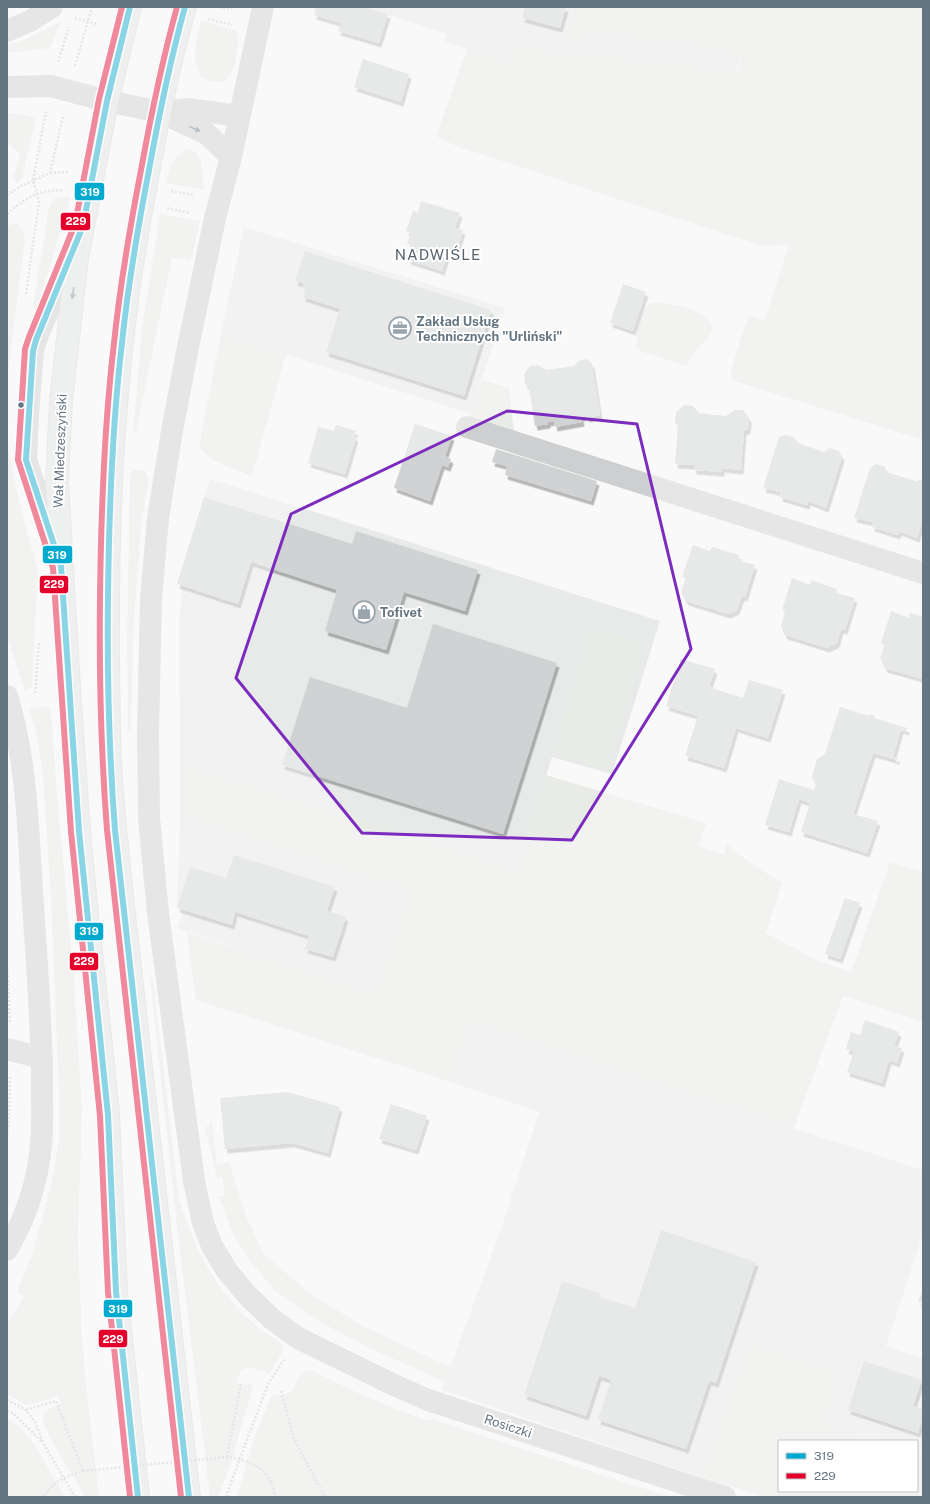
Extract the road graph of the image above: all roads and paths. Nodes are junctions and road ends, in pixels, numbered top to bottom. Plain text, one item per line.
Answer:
1 (52, 7) edge
2 (130, 7) edge
3 (185, 7) edge
4 (220, 7) edge
5 (237, 7) edge
6 (263, 7) edge
7 (72, 17) dead end
8 (99, 18) dead end
9 (70, 24) dead end
10 (7, 31) edge
11 (62, 50) dead end
12 (7, 86) edge
13 (107, 101) junction
14 (160, 112) junction
15 (239, 116) junction
16 (230, 157) junction
17 (70, 172) dead end
18 (50, 173) dead end
19 (66, 190) dead end
20 (7, 214) edge
21 (83, 226) junction
22 (467, 427) dead end
23 (61, 566) junction
24 (923, 573) edge
25 (7, 696) edge
26 (7, 1049) edge
27 (42, 1058) junction
28 (7, 1250) edge
29 (242, 1383) dead end
30 (268, 1384) dead end
31 (281, 1391) dead end
32 (7, 1400) edge
33 (26, 1410) junction
34 (7, 1411) edge
35 (43, 1443) junction
36 (228, 1457) junction
37 (83, 1471) junction
38 (44, 1497) edge
39 (75, 1497) edge
40 (138, 1497) edge
41 (189, 1497) edge
42 (227, 1497) edge
43 (275, 1497) edge
44 (324, 1497) edge
45 (725, 1497) edge

1 - 10 street
2 - 13 main road, Wał Miedzeszyński
3 - 14 main road
4 - 5 path
6 - 15 street, Rosiczki
7 - 8 path
9 - 11 path
12 - 13 street
13 - 14 street
13 - 21 main road, Wał Miedzeszyński
14 - 15 street
14 -> 16 street
14 - 41 main road
15 - 16 street, Rosiczki
16 - 45 street, Rosiczki
17 - 18 path
19 - 20 path
21 -> 23 main road, Wał Miedzeszyński
21 - 23 street
22 - 24 street
23 - 40 main road, Wał Miedzeszyński
25 - 27 street
26 - 27 street
27 - 28 street
29 - 36 path
30 - 42 path
31 - 44 path
32 - 33 path
33 - 35 path
33 - 37 path
34 - 35 path
35 - 39 path
36 - 37 path, bridge
36 - 43 path, bridge
37 - 38 path, bridge

